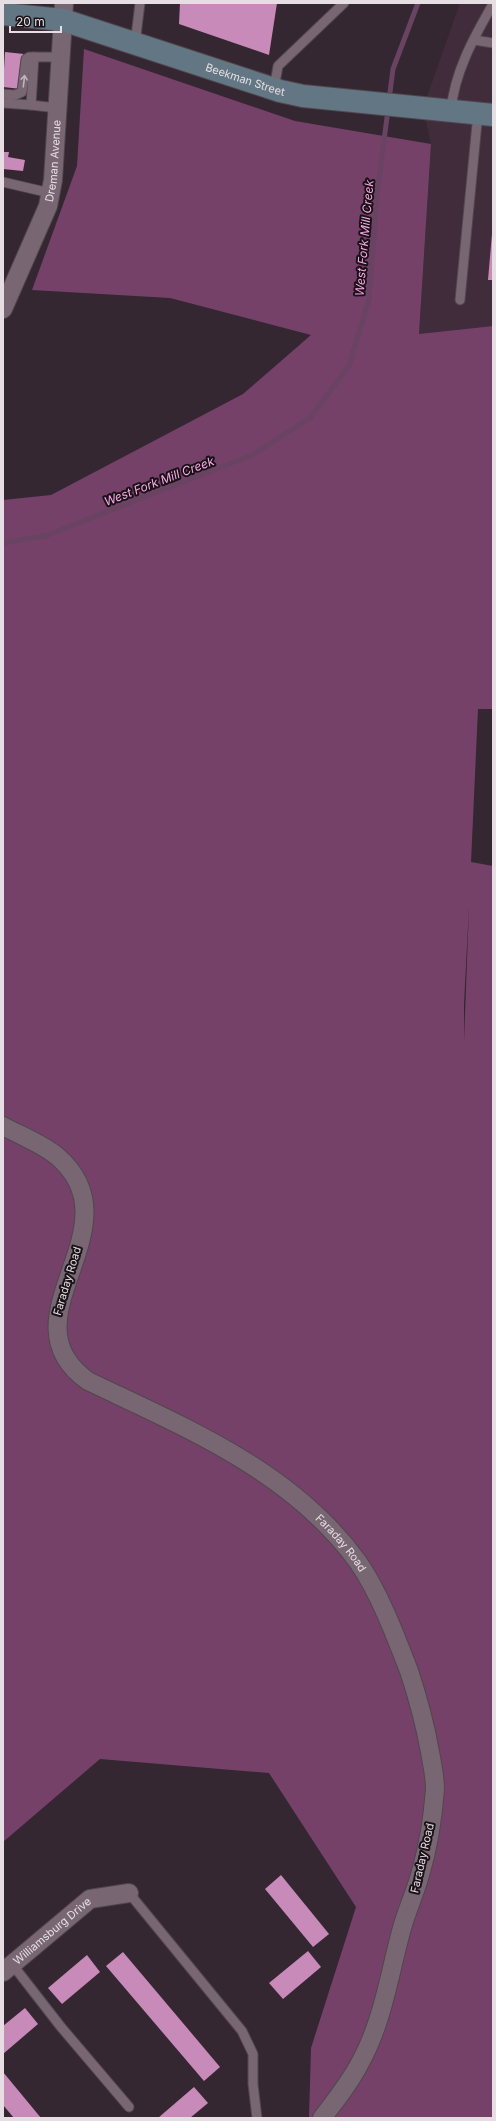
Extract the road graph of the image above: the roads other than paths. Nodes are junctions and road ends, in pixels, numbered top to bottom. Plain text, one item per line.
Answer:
1 (140, 3) edge
2 (344, 3) edge
3 (493, 4) edge
4 (64, 12) edge
5 (3, 14) edge
6 (474, 40) junction
7 (493, 43) edge
8 (135, 44) junction
9 (34, 56) junction
10 (61, 57) junction
11 (274, 89) junction
12 (3, 94) edge
13 (3, 104) edge
14 (31, 106) junction
15 (58, 108) junction
16 (451, 111) junction
17 (486, 114) edge
18 (3, 182) edge
19 (50, 193) junction
20 (460, 300) dead end
21 (3, 309) edge
22 (3, 1126) edge
23 (129, 1893) joint
24 (8, 1968) edge
25 (129, 2107) dead end
26 (257, 2118) edge
27 (322, 2118) edge

1 - 8 lane
2 - 11 lane
3 - 6 lane
4 - 5 main road, Beekman Street
4 - 8 main road, Beekman Street
4 - 10 street, Dreman Avenue
6 - 7 lane
6 - 16 lane
8 - 11 main road, Beekman Street
9 - 10 lane
12 -> 9 lane
9 - 14 lane
10 - 15 street, Dreman Avenue
11 - 16 main road, Beekman Street
13 - 14 lane
14 - 15 lane
15 - 19 street, Dreman Avenue
16 - 17 main road, Beekman Street
17 - 20 lane
18 - 19 lane
19 - 21 street, Dreman Avenue
22 - 27 street, Faraday Road
23 - 24 street, Williamsburg Drive
23 - 26 lane
24 - 25 lane

